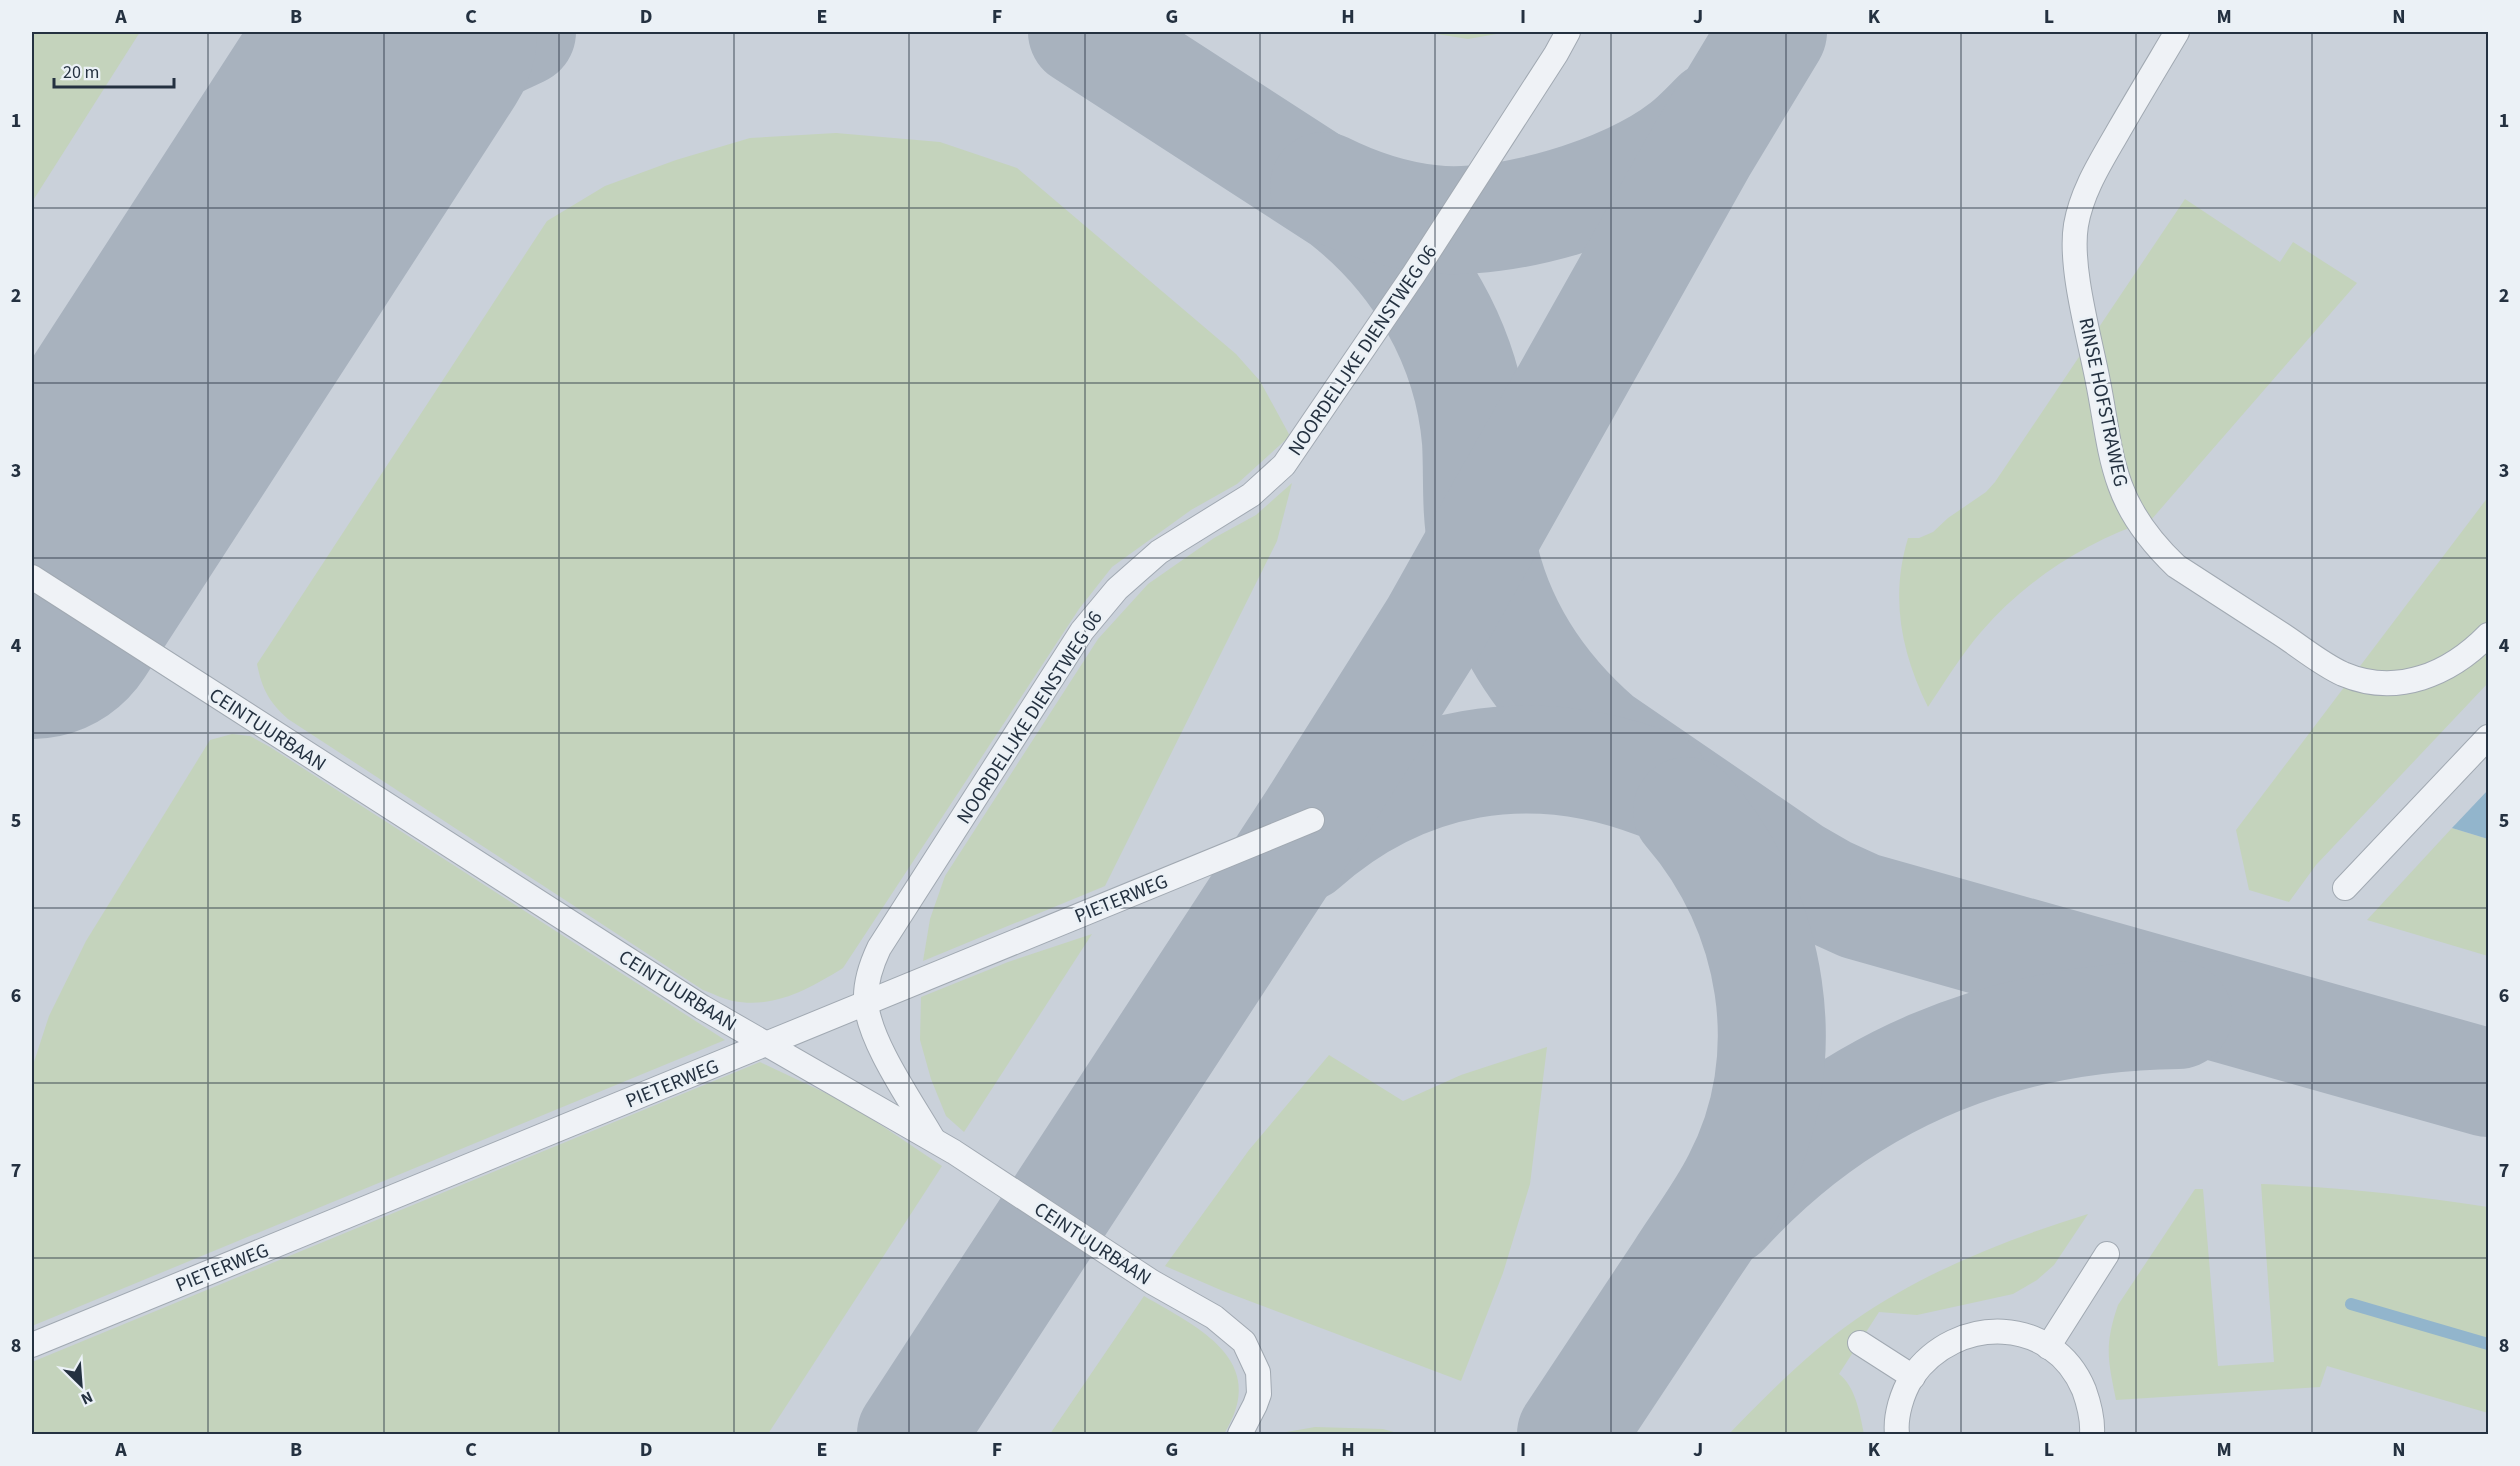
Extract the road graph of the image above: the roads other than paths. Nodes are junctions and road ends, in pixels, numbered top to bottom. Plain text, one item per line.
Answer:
1 (1568, 32) edge
2 (2177, 32) edge
3 (32, 578) edge
4 (2488, 635) edge
5 (2488, 737) edge
6 (1312, 820) dead end
7 (2345, 888) dead end
8 (866, 1003) junction
9 (768, 1043) junction
10 (933, 1140) junction
11 (2107, 1254) dead end
12 (1860, 1343) dead end
13 (32, 1345) edge
14 (2048, 1347) junction
15 (1913, 1377) junction
16 (1240, 1434) edge
17 (1897, 1434) edge
18 (2092, 1434) edge

1 - 8 lane, NOORDELIJKE DIENSTWEG 06
2 - 4 lane, RINSE HOFSTRAWEG
3 - 9 lane, CEINTUURBAAN
5 - 7 lane
6 - 8 lane, PIETERWEG
8 - 9 lane, PIETERWEG
8 - 10 lane, NOORDELIJKE DIENSTWEG 06
9 - 10 lane, CEINTUURBAAN
9 - 13 lane, PIETERWEG
10 - 16 lane, CEINTUURBAAN
11 - 14 lane
12 - 15 lane
14 - 15 lane
14 - 18 lane
15 - 17 lane

